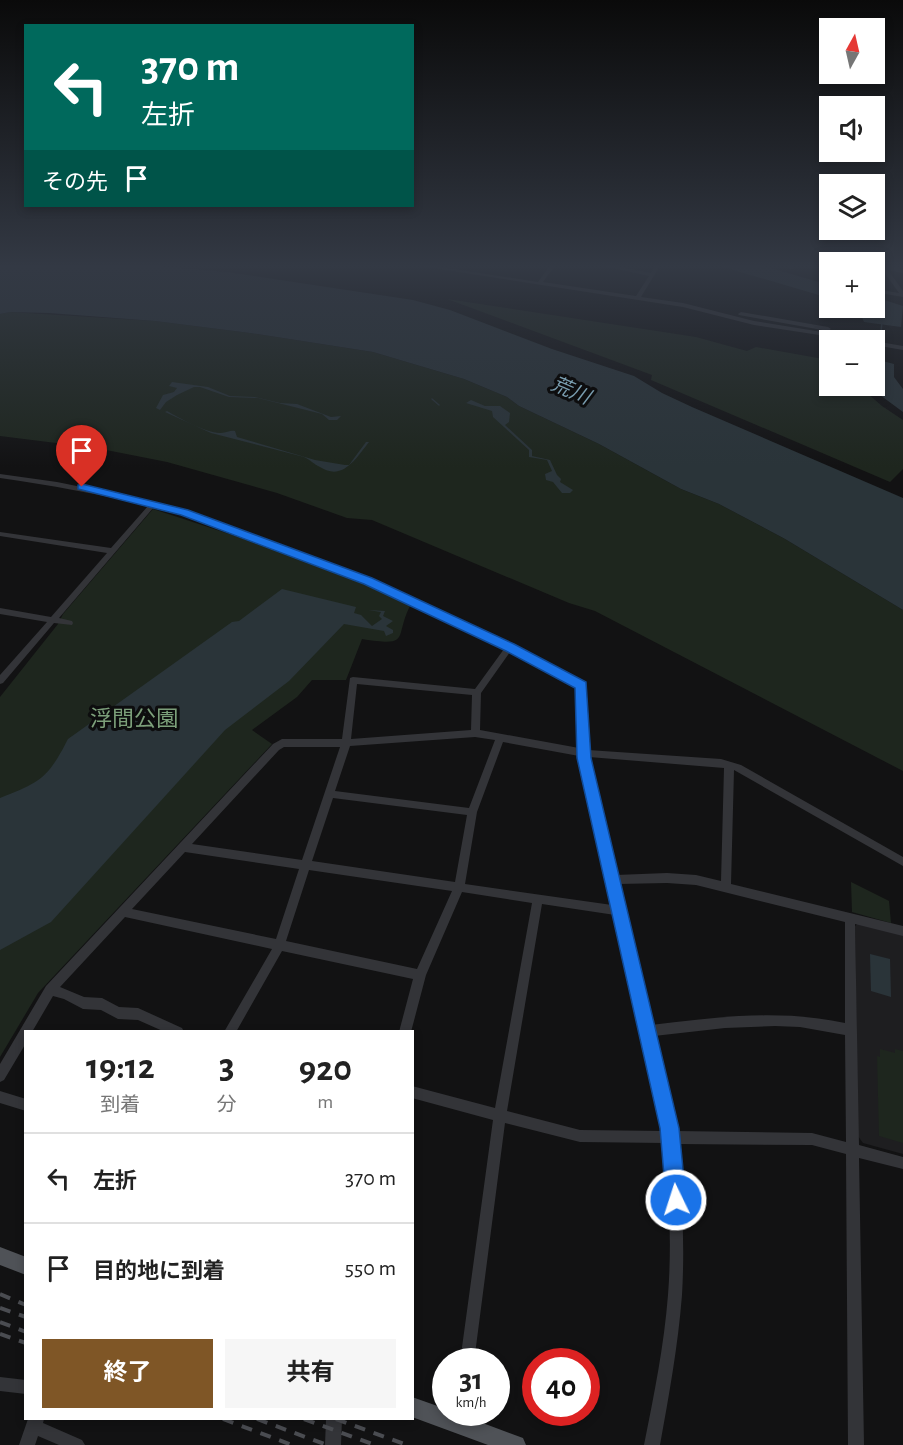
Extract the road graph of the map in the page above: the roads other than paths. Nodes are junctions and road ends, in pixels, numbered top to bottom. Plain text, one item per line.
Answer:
1 (885, 345) edge
2 (903, 348) edge
3 (1, 477) edge
4 (153, 504) junction
5 (0, 534) edge
6 (112, 551) junction
7 (0, 611) edge
8 (53, 620) junction
9 (69, 623) dead end
10 (510, 647) junction
11 (0, 681) edge
12 (477, 692) junction
13 (475, 733) junction
14 (500, 738) junction
15 (346, 743) junction
16 (584, 753) junction
17 (729, 765) junction
18 (330, 794) junction
19 (472, 812) junction
20 (183, 847) junction
21 (903, 862) edge
22 (306, 865) junction
23 (613, 880) junction
24 (726, 886) junction
25 (459, 887) junction
26 (538, 898) junction
27 (620, 911) junction
28 (123, 912) junction
29 (850, 917) junction
30 (903, 931) edge
31 (279, 946) junction
32 (420, 975) junction
33 (50, 990) junction
34 (27, 1030) edge
35 (174, 1030) edge
36 (231, 1030) edge
37 (406, 1030) edge
38 (851, 1030) junction
39 (648, 1031) junction
40 (24, 1035) edge
41 (0, 1076) edge
42 (414, 1093) edge
43 (0, 1097) edge
44 (24, 1104) edge
45 (500, 1117) junction
46 (671, 1138) junction
47 (853, 1149) junction
48 (903, 1163) edge
49 (0, 1256) edge
50 (24, 1265) edge
51 (468, 1348) edge
52 (0, 1384) edge
53 (24, 1387) edge
54 (414, 1407) edge
55 (432, 1412) edge
56 (334, 1420) edge
57 (35, 1423) edge
58 (476, 1426) edge
59 (27, 1445) edge
60 (77, 1445) edge
61 (333, 1445) edge
62 (516, 1445) edge
63 (652, 1445) edge
64 (856, 1445) edge

1 - 2 street
3 - 4 street
4 - 6 street
4 - 10 street
5 - 6 street
6 - 8 street
7 - 8 street
8 - 9 street
8 - 11 street
10 - 12 street
10 - 16 street
12 - 13 street
12 - 15 street
13 - 14 street
13 - 15 street
14 - 16 street
14 - 19 street
15 - 18 street
15 - 20 street
16 - 17 street
16 - 23 street
17 - 21 street
17 - 24 street
18 - 19 street
18 - 22 street
19 - 25 street
20 - 22 street
20 - 28 street
22 - 25 street
22 - 31 street
23 - 24 street
23 - 27 street
24 - 29 street
25 - 26 street
25 - 32 street
26 - 27 street
26 - 45 street
27 - 39 street
28 - 31 street
28 - 33 street
29 - 30 street
29 - 38 street
31 - 32 street
31 - 36 street
32 - 37 street
33 - 34 street
33 - 35 street
38 - 39 street
38 - 47 street
39 - 46 street
40 - 41 street
42 - 45 street
43 - 44 street
45 - 46 street
45 - 51 street
46 - 47 street
46 - 63 street
47 - 48 street
47 - 64 street
49 - 50 main road
52 - 53 street
54 - 55 main road
56 - 61 street
57 - 59 street
57 - 60 street
58 - 62 main road

